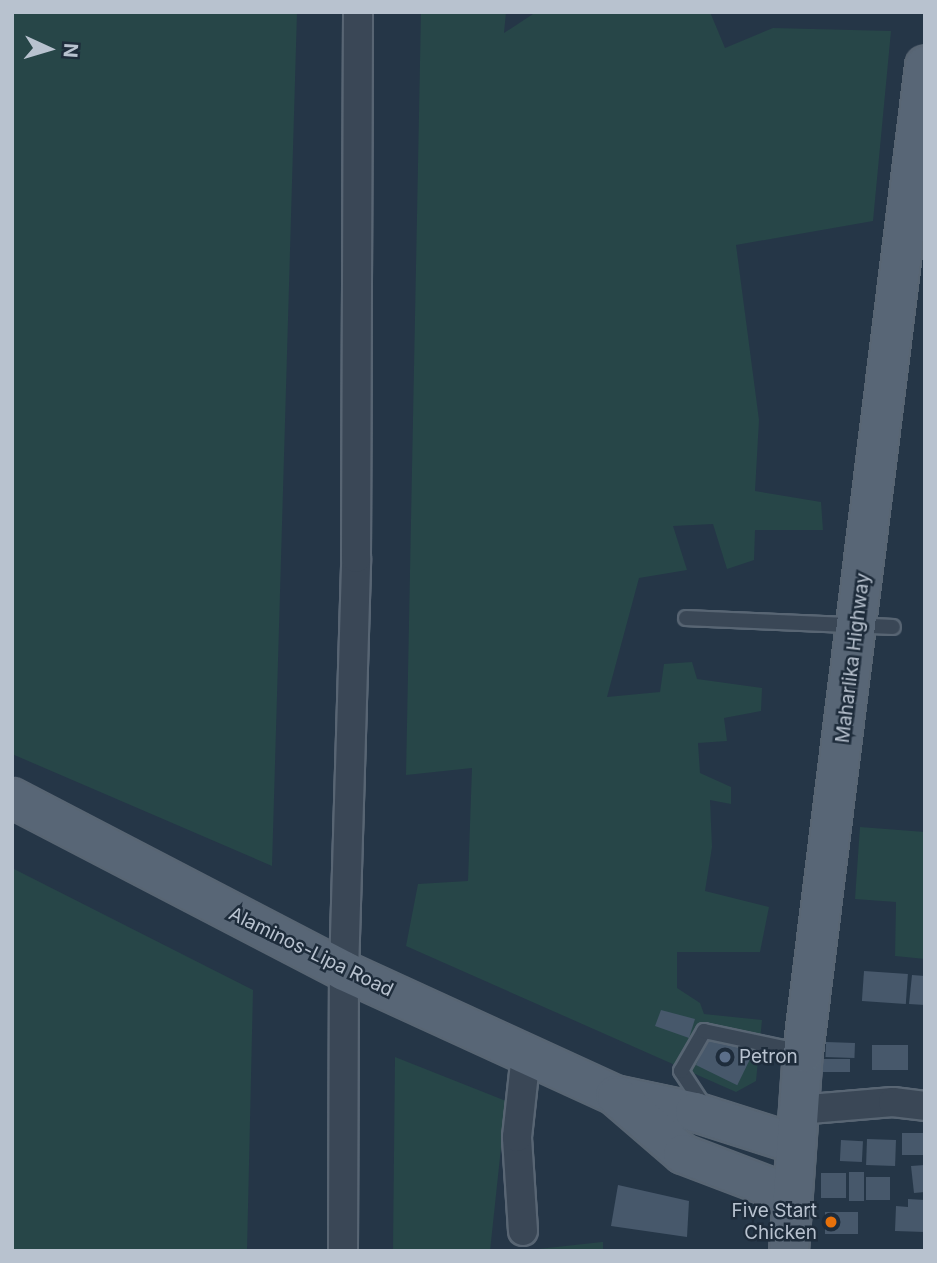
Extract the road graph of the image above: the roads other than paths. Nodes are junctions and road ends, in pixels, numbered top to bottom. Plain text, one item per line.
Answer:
1 (358, 12) edge
2 (925, 66) edge
3 (686, 618) dead end
4 (875, 627) junction
5 (12, 797) edge
6 (344, 971) junction
7 (803, 1053) junction
8 (526, 1054) junction
9 (615, 1095) junction
10 (925, 1106) edge
11 (713, 1117) junction
12 (796, 1127) junction
13 (791, 1195) junction
14 (523, 1231) dead end
15 (342, 1251) edge
16 (789, 1251) edge

1 - 6 street
2 - 4 main road, Maharlika Highway
3 - 4 lane
4 - 7 main road, Maharlika Highway
5 - 6 main road, Alaminos-Lipa Road
6 - 8 main road, Alaminos-Lipa Road
6 - 15 street
7 - 11 lane
7 - 12 main road, Maharlika Highway
8 - 9 main road, Alaminos-Lipa Road
8 - 14 street
9 - 11 main road, Alaminos-Lipa Road
9 - 13 main road, Alaminos-Lipa Road
10 - 12 street
11 - 12 main road, Alaminos-Lipa Road
12 - 13 main road, Maharlika Highway
13 - 16 main road, Maharlika Highway

